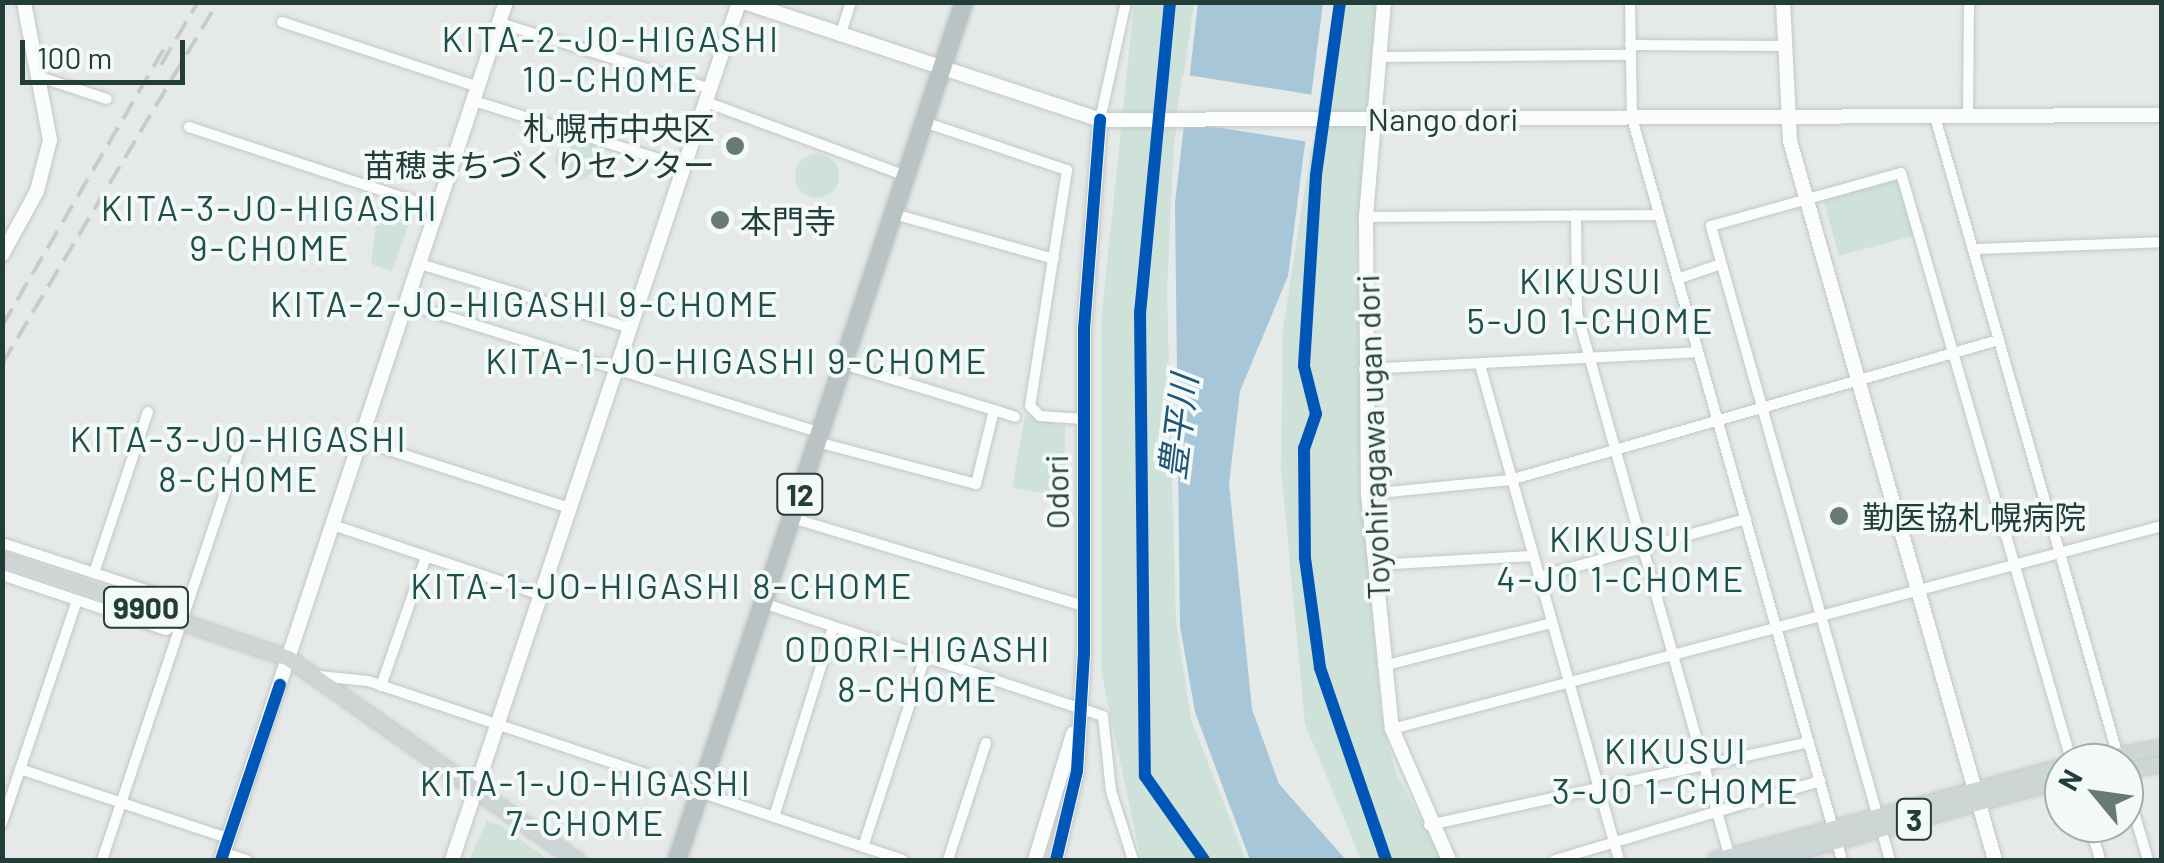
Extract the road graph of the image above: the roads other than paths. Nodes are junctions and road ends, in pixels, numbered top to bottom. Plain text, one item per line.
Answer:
1 (24, 2) edge
2 (506, 2) edge
3 (742, 2) edge
4 (851, 2) edge
5 (964, 2) edge
6 (1126, 2) edge
7 (1384, 2) edge
8 (1630, 2) edge
9 (1783, 2) edge
10 (1969, 2) edge
11 (282, 22) dead end
12 (500, 23) junction
13 (840, 36) junction
14 (1784, 46) junction
15 (1631, 50) junction
16 (1381, 57) junction
17 (941, 72) junction
18 (42, 78) junction
19 (476, 94) junction
20 (708, 95) junction
21 (107, 99) dead end
22 (1968, 116) junction
23 (2162, 116) edge
24 (1375, 118) junction
25 (1632, 118) junction
26 (1785, 118) junction
27 (1935, 118) junction
28 (1100, 120) junction
29 (924, 122) junction
30 (189, 127) dead end
31 (684, 167) junction
32 (906, 176) junction
33 (1806, 197) junction
34 (438, 209) junction
35 (894, 214) junction
36 (1658, 215) junction
37 (1366, 216) junction
38 (1576, 216) junction
39 (2162, 242) edge
40 (1974, 249) junction
41 (2, 255) edge
42 (1054, 259) junction
43 (420, 264) junction
44 (1720, 264) junction
45 (1677, 279) junction
46 (406, 304) junction
47 (630, 328) junction
48 (2000, 340) junction
49 (1698, 352) junction
50 (1952, 353) junction
51 (1588, 358) junction
52 (844, 364) junction
53 (1480, 365) junction
54 (1362, 369) junction
55 (616, 370) junction
56 (1858, 381) junction
57 (1762, 408) junction
58 (994, 410) junction
59 (148, 412) dead end
60 (1015, 417) dead end
61 (1083, 420) junction
62 (1719, 420) junction
63 (819, 437) junction
64 (361, 441) junction
65 (241, 444) dead end
66 (1613, 450) junction
67 (1510, 480) junction
68 (1368, 494) junction
69 (570, 508) junction
70 (792, 518) junction
71 (1746, 518) junction
72 (333, 525) junction
73 (2162, 526) edge
74 (2, 542) edge
75 (1639, 547) junction
76 (2060, 553) junction
77 (426, 556) junction
78 (1531, 556) junction
79 (2, 561) edge
80 (1374, 566) junction
81 (2016, 566) junction
82 (94, 573) junction
83 (2, 575) edge
84 (1538, 577) junction
85 (1919, 592) junction
86 (541, 595) junction
87 (78, 600) junction
88 (763, 604) junction
89 (1084, 606) junction
90 (1822, 618) junction
91 (183, 619) junction
92 (1552, 623) junction
93 (834, 628) junction
94 (1777, 630) junction
95 (1670, 656) junction
96 (925, 657) junction
97 (288, 658) junction
98 (1382, 666) junction
99 (319, 676) junction
100 (1568, 683) junction
101 (381, 686) junction
102 (1080, 709) junction
103 (498, 724) junction
104 (1392, 730) junction
105 (1809, 742) junction
106 (986, 743) dead end
107 (2068, 743) edge
108 (2114, 743) edge
109 (1704, 765) junction
110 (20, 769) junction
111 (2044, 772) edge
112 (1820, 781) junction
113 (2044, 782) edge
114 (1596, 787) junction
115 (476, 788) junction
116 (700, 792) junction
117 (1976, 794) junction
118 (122, 803) junction
119 (1716, 812) junction
120 (774, 817) junction
121 (1879, 821) junction
122 (2, 824) edge
123 (1428, 825) junction
124 (1835, 834) junction
125 (1612, 842) junction
126 (863, 847) junction
127 (224, 850) edge
128 (1725, 859) edge
129 (102, 860) edge
130 (247, 860) edge
131 (452, 860) edge
132 (577, 860) edge
133 (677, 860) edge
134 (903, 860) edge
135 (948, 860) edge
136 (1036, 860) edge
137 (1056, 860) edge
138 (1132, 860) edge
139 (1449, 860) edge
140 (1555, 860) edge
141 (1618, 860) edge
142 (1765, 860) edge
143 (1842, 860) edge
144 (1890, 860) edge
145 (1995, 860) edge

1 - 18 street
2 - 12 street
3 - 13 street, Nango dori
3 - 20 street
4 - 13 street
5 - 17 highway, 12
6 - 28 street
7 - 16 street, Toyohiragawa ugan dori
8 - 15 street
9 - 14 street
10 - 22 street
11 - 19 street
12 - 19 street
12 - 20 street
13 - 17 street, Nango dori
14 - 15 street
14 - 26 street
15 - 16 street
15 - 25 street
16 - 24 street, Toyohiragawa ugan dori
17 - 28 street, Nango dori
17 - 29 highway, 12
18 - 21 street
18 - 41 street
19 - 31 street
19 - 34 street
20 - 31 street
20 - 32 street
22 - 23 street, Nango dori
22 - 27 street, Nango dori
24 - 25 street, Nango dori
24 - 28 street, Nango dori
24 - 37 street, Toyohiragawa ugan dori
25 - 26 street, Nango dori
25 - 36 street
26 - 27 street, Nango dori
26 - 33 street
27 - 40 street
28 - 61 street, Odori
29 - 32 highway, 12
29 - 42 street
30 - 34 street
31 - 47 street
32 - 35 highway, 12
33 - 44 street
33 - 50 street
33 - 56 street
34 - 43 street
35 - 42 street
35 - 52 highway, 12
36 - 38 street
36 - 45 street
37 - 38 street
37 - 54 street, Toyohiragawa ugan dori
38 - 51 street
39 - 40 street
40 - 48 street
42 - 61 street
43 - 46 street
43 - 47 street
44 - 45 street
44 - 57 street
45 - 49 street
46 - 55 street
46 - 64 street
47 - 55 street
48 - 50 street
48 - 76 street
49 - 51 street
49 - 62 street
50 - 56 street
50 - 81 street
51 - 53 street
51 - 66 street
52 - 58 street
52 - 63 highway, 12
53 - 54 street
53 - 67 street
54 - 68 street, Toyohiragawa ugan dori
55 - 63 street
55 - 69 street
56 - 57 street
56 - 85 street
57 - 62 street
57 - 90 street
58 - 60 street
58 - 63 street
59 - 82 street
61 - 89 street, Odori
62 - 66 street
62 - 71 street
63 - 70 highway, 12
64 - 69 street
64 - 72 street
65 - 91 street
66 - 67 street
66 - 75 street
67 - 68 street
67 - 78 street
68 - 80 street, Toyohiragawa ugan dori
69 - 86 street
70 - 88 highway, 12
70 - 89 street
71 - 75 street
71 - 94 street
72 - 77 street
72 - 97 street
73 - 76 street
74 - 82 street
75 - 84 street
75 - 95 street
76 - 81 street
76 - 108 street
77 - 86 street
77 - 101 street
78 - 80 street
78 - 84 street
79 - 91 main road, 9900
80 - 98 street, Toyohiragawa ugan dori
81 - 85 street
81 - 107 street
82 - 91 street
83 - 87 street
84 - 92 street
85 - 90 street
85 - 117 street
86 - 103 street
87 - 91 street
87 - 110 street
88 - 93 street
88 - 116 highway, 12
89 - 102 street, Odori
90 - 94 street
90 - 121 street
91 - 97 main road, 9900
91 - 118 street
92 - 98 street
92 - 100 street
93 - 96 street
93 - 120 street
94 - 95 street
94 - 105 street
95 - 100 street
95 - 109 street
96 - 102 street
96 - 126 street
97 - 99 main road, 9900
97 - 127 street
98 - 104 street, Toyohiragawa ugan dori
99 - 101 street
99 - 115 main road, 9900
100 - 104 street
100 - 114 street
101 - 103 street
102 - 136 street, Odori
102 - 137 street, Odori
102 - 138 street
103 - 115 street
103 - 116 street
104 - 123 street, Toyohiragawa ugan dori
105 - 109 street
105 - 112 street
106 - 135 street
109 - 114 street
109 - 119 street
110 - 118 street
110 - 122 street
111 - 117 main road, 3
112 - 119 street
112 - 124 street
113 - 117 main road, 3
114 - 123 street
114 - 125 street
115 - 131 street
115 - 132 main road, 9900
116 - 120 street
116 - 133 highway, 12
117 - 121 main road, 3
117 - 145 street
118 - 127 street
118 - 129 street
119 - 125 street
119 - 128 street
120 - 126 street
121 - 124 main road, 3
121 - 144 street
123 - 139 street, Toyohiragawa ugan dori
124 - 128 main road, 3
124 - 142 main road, 3
124 - 143 street
125 - 140 street
125 - 141 street
126 - 134 street
127 - 130 street

